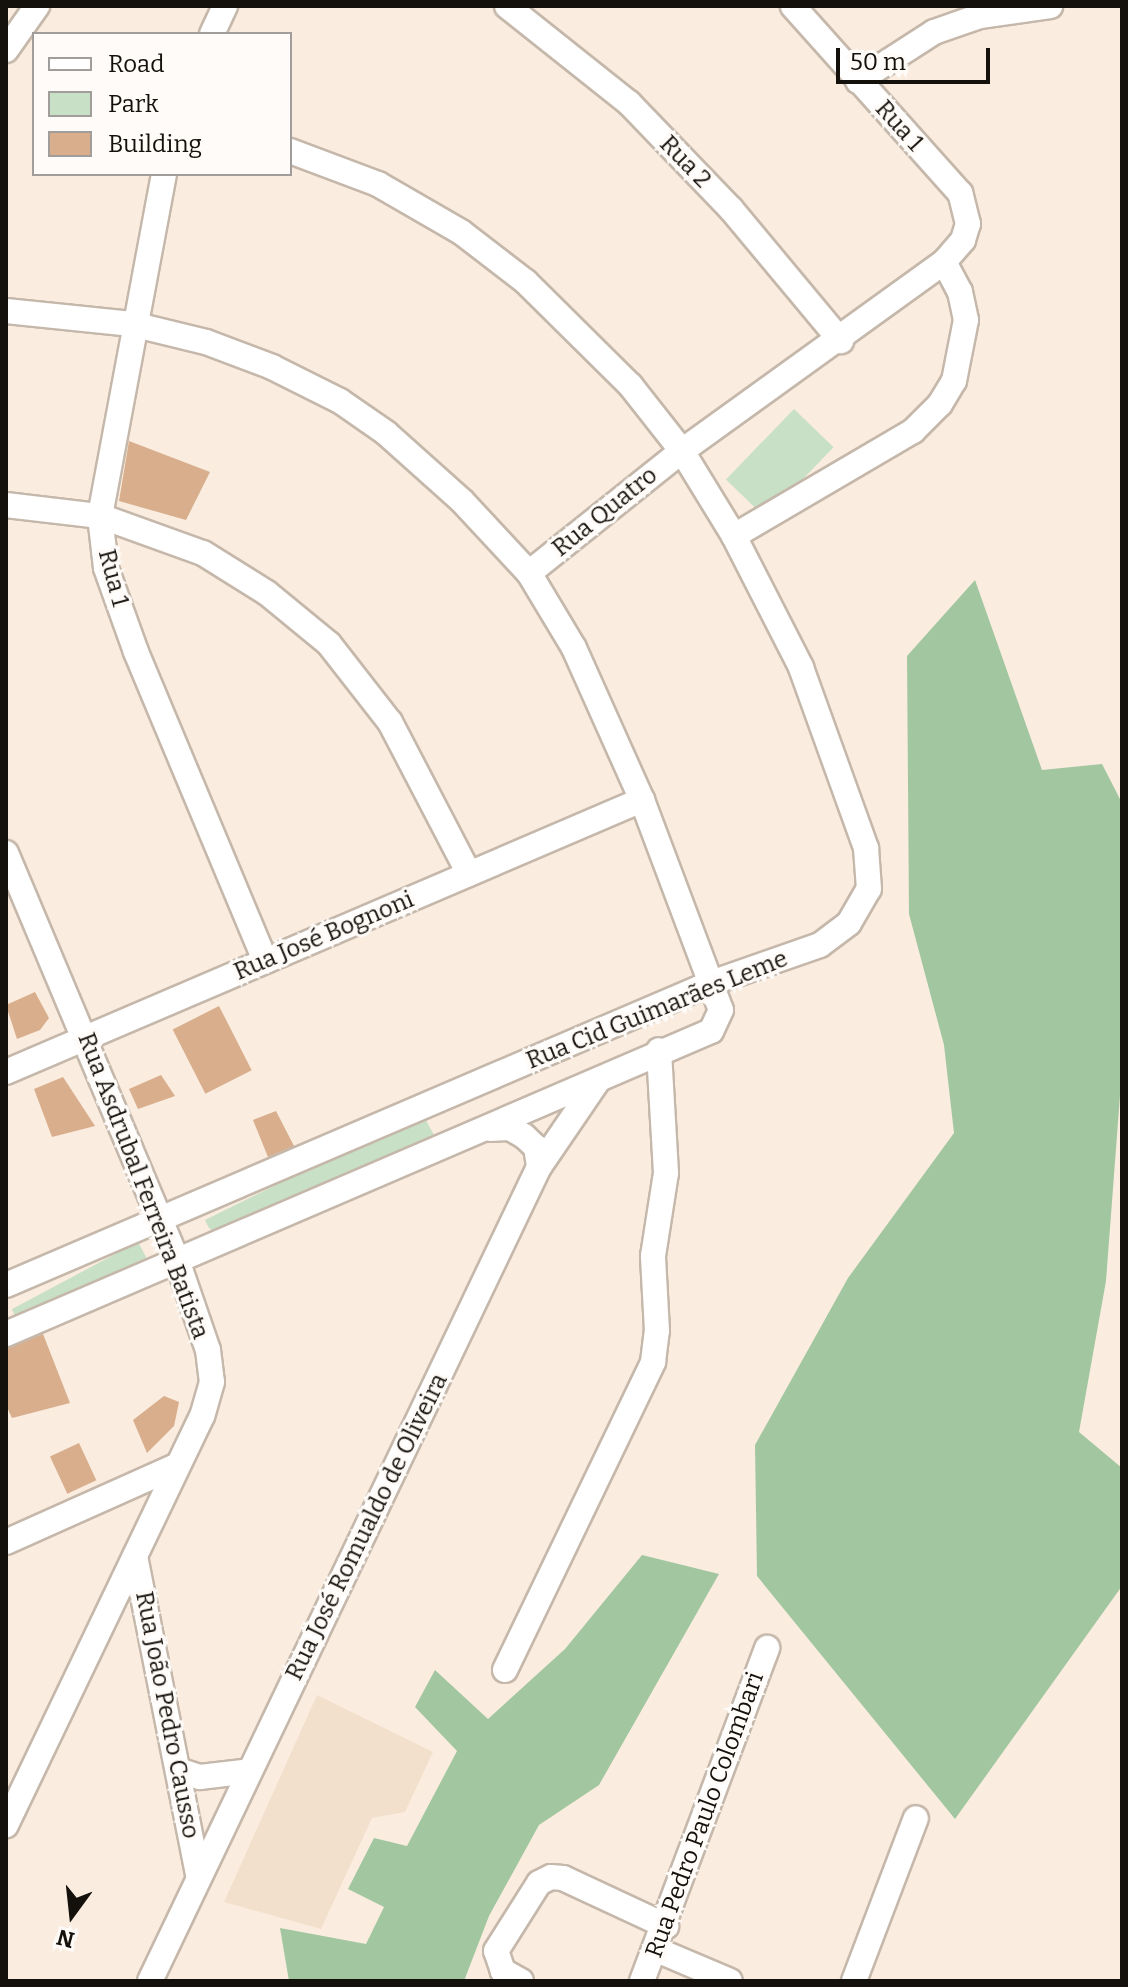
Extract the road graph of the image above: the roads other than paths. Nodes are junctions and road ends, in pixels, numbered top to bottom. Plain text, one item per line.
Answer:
1 (37, 6) edge
2 (225, 6) edge
3 (507, 6) edge
4 (793, 6) edge
5 (1050, 6) edge
6 (213, 32) edge
7 (6, 50) edge
8 (858, 81) junction
9 (292, 152) edge
10 (164, 176) edge
11 (948, 259) junction
12 (6, 311) edge
13 (132, 324) junction
14 (841, 341) junction
15 (682, 451) junction
16 (6, 505) edge
17 (100, 516) junction
18 (734, 536) junction
19 (529, 573) junction
20 (642, 800) junction
21 (6, 853) edge
22 (469, 874) junction
23 (265, 961) junction
24 (711, 983) junction
25 (86, 1037) junction
26 (659, 1050) junction
27 (6, 1072) edge
28 (598, 1081) junction
29 (482, 1130) junction
30 (539, 1167) junction
31 (161, 1221) junction
32 (178, 1263) junction
33 (6, 1285) edge
34 (6, 1334) edge
35 (178, 1465) junction
36 (6, 1542) edge
37 (135, 1556) junction
38 (767, 1648) dead end
39 (505, 1670) dead end
40 (181, 1771) junction
41 (250, 1771) junction
42 (916, 1818) dead end
43 (6, 1825) edge
44 (198, 1875) junction
45 (666, 1926) junction
46 (657, 1950) junction
47 (150, 1981) edge
48 (521, 1981) edge
49 (642, 1981) edge
50 (730, 1981) edge
51 (854, 1981) edge

1 - 7 street
2 - 6 street
3 - 14 street, Rua 2
4 - 8 street, Rua 1
5 - 8 street
8 - 11 street, Rua 1
9 - 15 street, Rua Cid Guimarães Leme
10 - 13 street, Rua 1
11 - 14 street, Rua Quatro
11 - 18 street
12 - 13 street
13 - 17 street, Rua 1
13 - 19 street
14 - 15 street, Rua Quatro
15 - 18 street, Rua Cid Guimarães Leme
15 - 19 street, Rua Quatro
16 - 17 street
17 - 22 street
17 - 23 street, Rua 1
18 - 24 street, Rua Cid Guimarães Leme
19 - 20 street
20 - 22 street, Rua José Bognoni
20 - 24 street
21 - 25 street, Rua Asdrubal Ferreira Batista
22 - 23 street, Rua José Bognoni
23 - 25 street, Rua José Bognoni
24 - 26 street, Rua Cid Guimarães Leme
24 - 31 street, Rua Cid Guimarães Leme
25 - 27 street, Rua José Bognoni
25 - 31 street, Rua Asdrubal Ferreira Batista
26 - 28 street, Rua Cid Guimarães Leme
26 - 39 street
28 - 29 street, Rua Cid Guimarães Leme
28 - 30 street, Rua José Romualdo de Oliveira
29 - 30 street
29 - 32 street, Rua Cid Guimarães Leme
30 - 41 street, Rua José Romualdo de Oliveira
31 - 32 street, Rua Asdrubal Ferreira Batista
31 - 33 street, Rua Cid Guimarães Leme
32 - 34 street, Rua Cid Guimarães Leme
32 - 35 street, Rua Asdrubal Ferreira Batista
35 - 36 street
35 - 37 street, Rua Asdrubal Ferreira Batista
37 - 40 street, Rua João Pedro Causso
37 - 43 street, Rua Asdrubal Ferreira Batista
38 - 45 street, Rua Pedro Paulo Colombari
40 - 41 street
40 - 44 street, Rua João Pedro Causso
41 - 44 street, Rua José Romualdo de Oliveira
42 - 51 street
44 - 47 street, Rua José Romualdo de Oliveira
45 - 46 street, Rua Pedro Paulo Colombari
45 - 48 street
46 - 49 street, Rua Pedro Paulo Colombari
46 - 50 street

